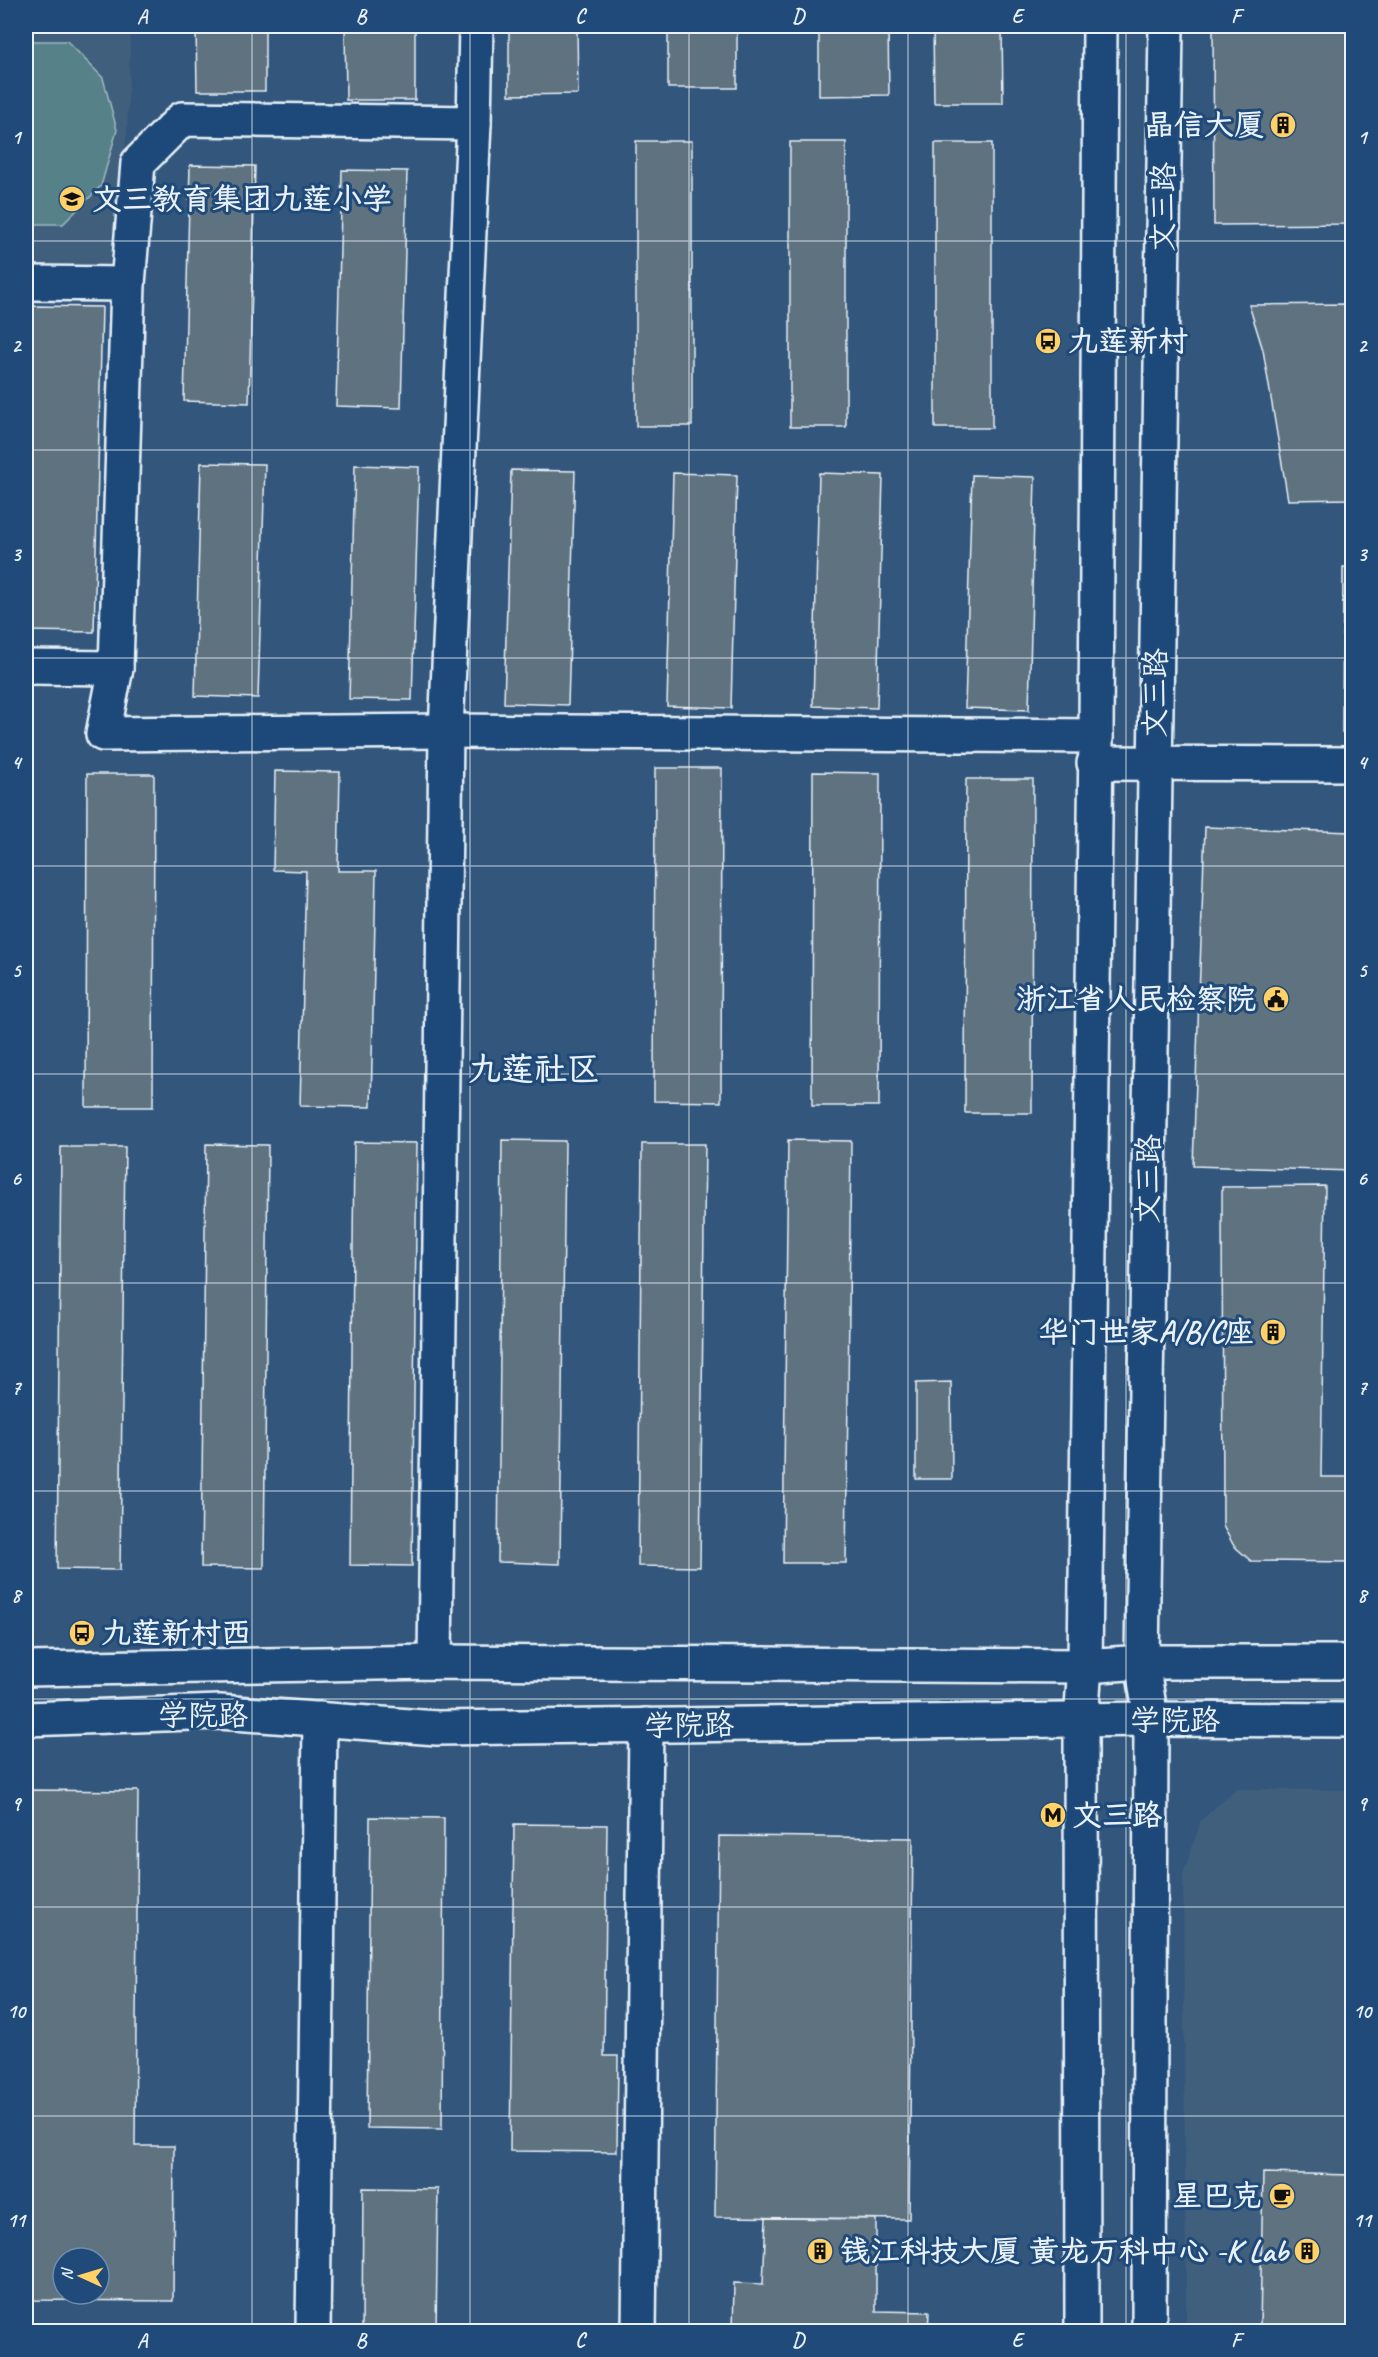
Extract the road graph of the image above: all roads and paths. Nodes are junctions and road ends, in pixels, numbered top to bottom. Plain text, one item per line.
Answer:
1 (476, 26) edge
2 (1100, 26) edge
3 (1167, 26) edge
4 (474, 123) junction
5 (26, 283) edge
6 (128, 284) junction
7 (26, 667) edge
8 (116, 668) junction
9 (446, 731) junction
10 (1095, 750) junction
11 (1154, 764) junction
12 (1353, 764) edge
13 (435, 1662) junction
14 (1142, 1662) junction
15 (1353, 1662) edge
16 (1085, 1666) junction
17 (26, 1669) edge
18 (26, 1719) edge
19 (321, 1719) junction
20 (1151, 1719) junction
21 (1353, 1720) edge
22 (1081, 1721) junction
23 (646, 1725) junction
24 (313, 2331) edge
25 (639, 2331) edge
26 (1082, 2331) edge
27 (1149, 2331) edge

1 - 4 main road
2 - 10 main road, 文三路
3 - 11 main road, 文三路
4 - 6 main road
4 - 9 main road
5 - 6 main road
6 - 8 main road
7 - 8 main road
8 - 9 main road
9 - 10 main road
9 - 13 main road
10 - 11 main road
10 - 16 main road, 文三路
11 - 12 main road
11 - 14 main road, 文三路
13 - 16 main road, 学院路
13 - 17 main road, 学院路
14 - 15 main road, 学院路
14 - 16 main road, 学院路
14 - 20 main road, 文三路
16 - 22 main road, 文三路
18 - 19 main road, 学院路
19 - 23 main road, 学院路
19 - 24 main road
20 - 21 main road, 学院路
20 - 22 main road, 学院路
20 - 27 main road, 文三路
22 - 23 main road, 学院路
22 - 26 main road, 文三路
23 - 25 main road

